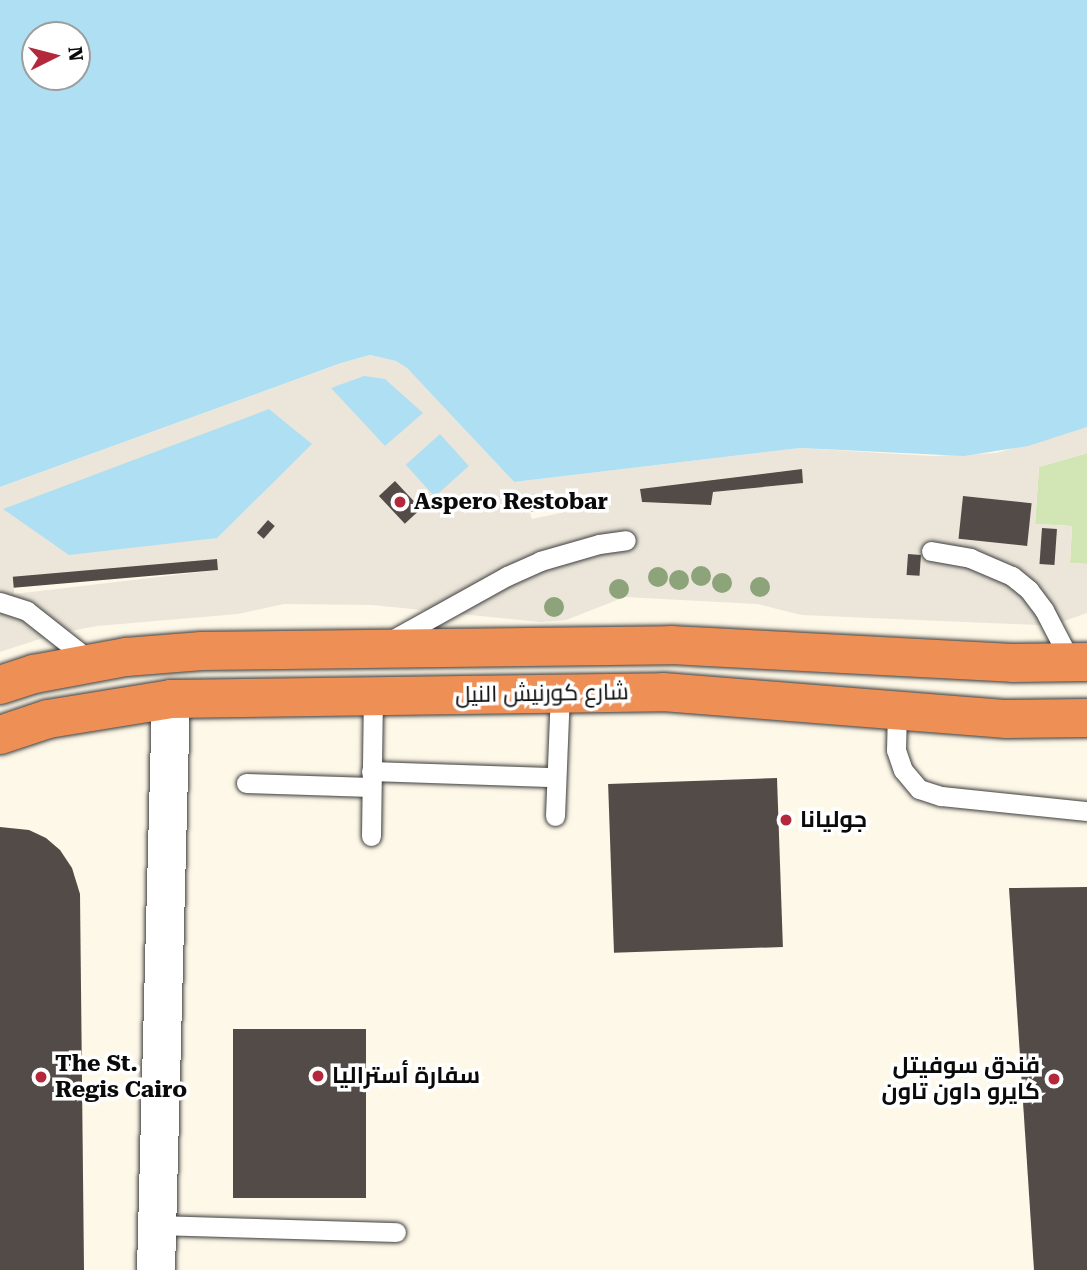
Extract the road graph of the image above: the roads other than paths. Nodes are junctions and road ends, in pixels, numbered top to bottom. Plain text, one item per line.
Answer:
1 (626, 540) dead end
2 (932, 551) dead end
3 (0, 602) edge
4 (378, 648) junction
5 (1079, 662) edge
6 (94, 664) junction
7 (0, 685) edge
8 (560, 693) junction
9 (373, 696) junction
10 (171, 699) junction
11 (897, 710) junction
12 (1087, 718) edge
13 (0, 735) edge
14 (556, 777) junction
15 (371, 779) junction
16 (246, 783) dead end
17 (1087, 811) edge
18 (555, 816) dead end
19 (371, 836) dead end
20 (157, 1225) junction
21 (396, 1232) dead end
22 (156, 1270) edge

1 - 4 lane
2 - 5 lane
3 - 6 lane
4 - 5 highway, شارع كورنيش النيل
4 - 6 highway, شارع كورنيش النيل
6 - 7 highway, شارع كورنيش النيل
8 - 9 highway, شارع كورنيش النيل
8 - 11 highway, شارع كورنيش النيل
8 - 14 lane
9 - 10 highway, شارع كورنيش النيل
9 - 15 lane
10 - 13 highway, شارع كورنيش النيل
10 - 20 street
11 - 12 highway, شارع كورنيش النيل
11 - 17 lane
14 - 15 lane
14 - 18 lane
15 - 16 lane
15 - 19 lane
20 - 21 lane
20 - 22 street

